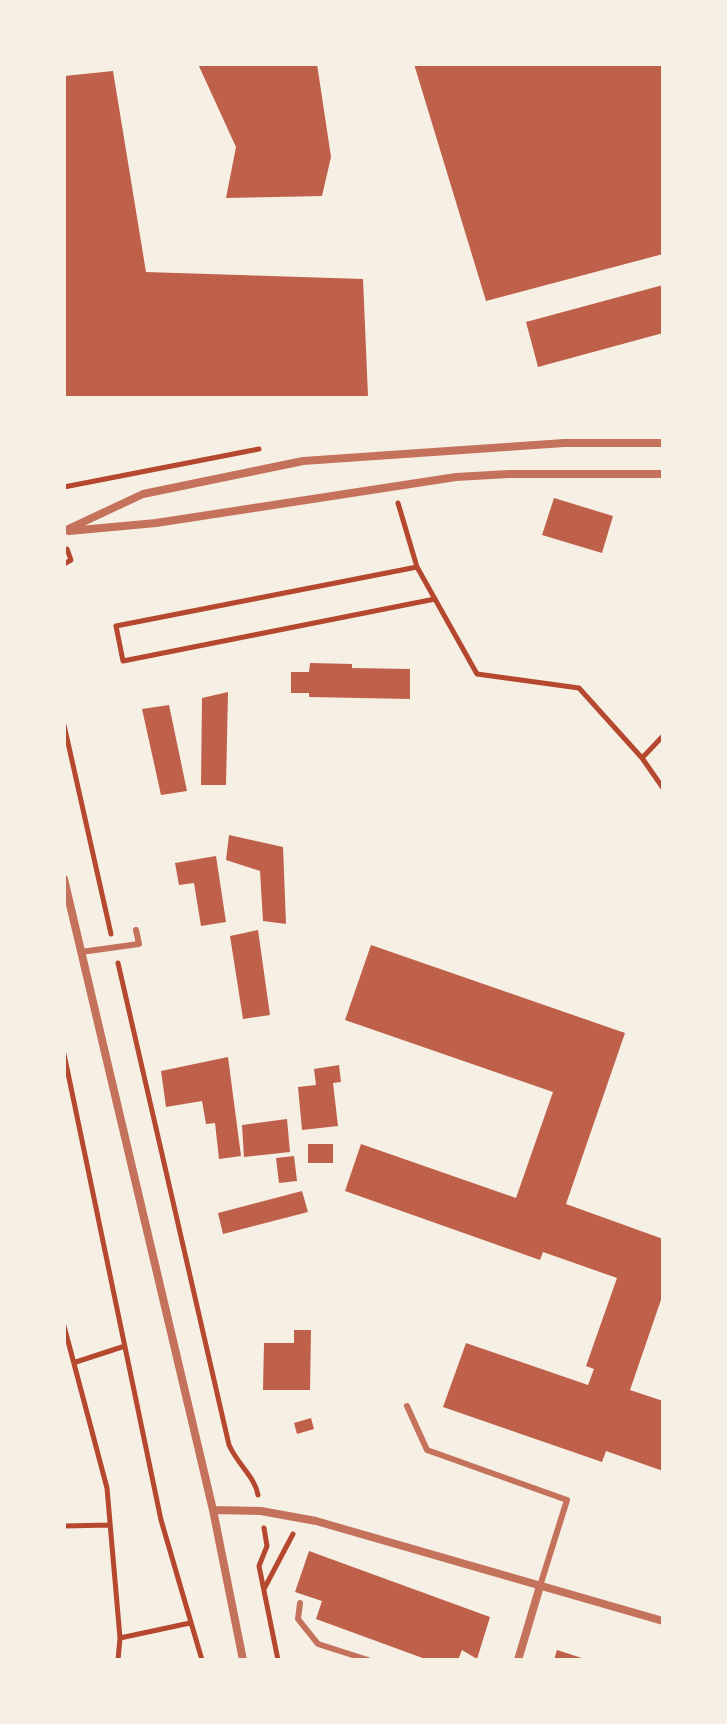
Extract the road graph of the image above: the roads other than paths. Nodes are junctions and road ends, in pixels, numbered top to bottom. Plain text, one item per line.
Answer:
1 (663, 443) edge
2 (663, 474) edge
3 (64, 531) edge
4 (64, 879) edge
5 (136, 930) dead end
6 (81, 952) junction
7 (407, 1406) dead end
8 (213, 1510) junction
9 (540, 1586) junction
10 (300, 1603) dead end
11 (663, 1621) edge
12 (243, 1660) edge
13 (368, 1660) edge
14 (518, 1660) edge

1 - 3 street
2 - 3 street
4 - 6 street
5 - 6 lane
6 - 8 street
7 - 9 lane
8 - 9 street
8 - 12 street
9 - 11 street
9 - 14 street
10 - 13 lane

